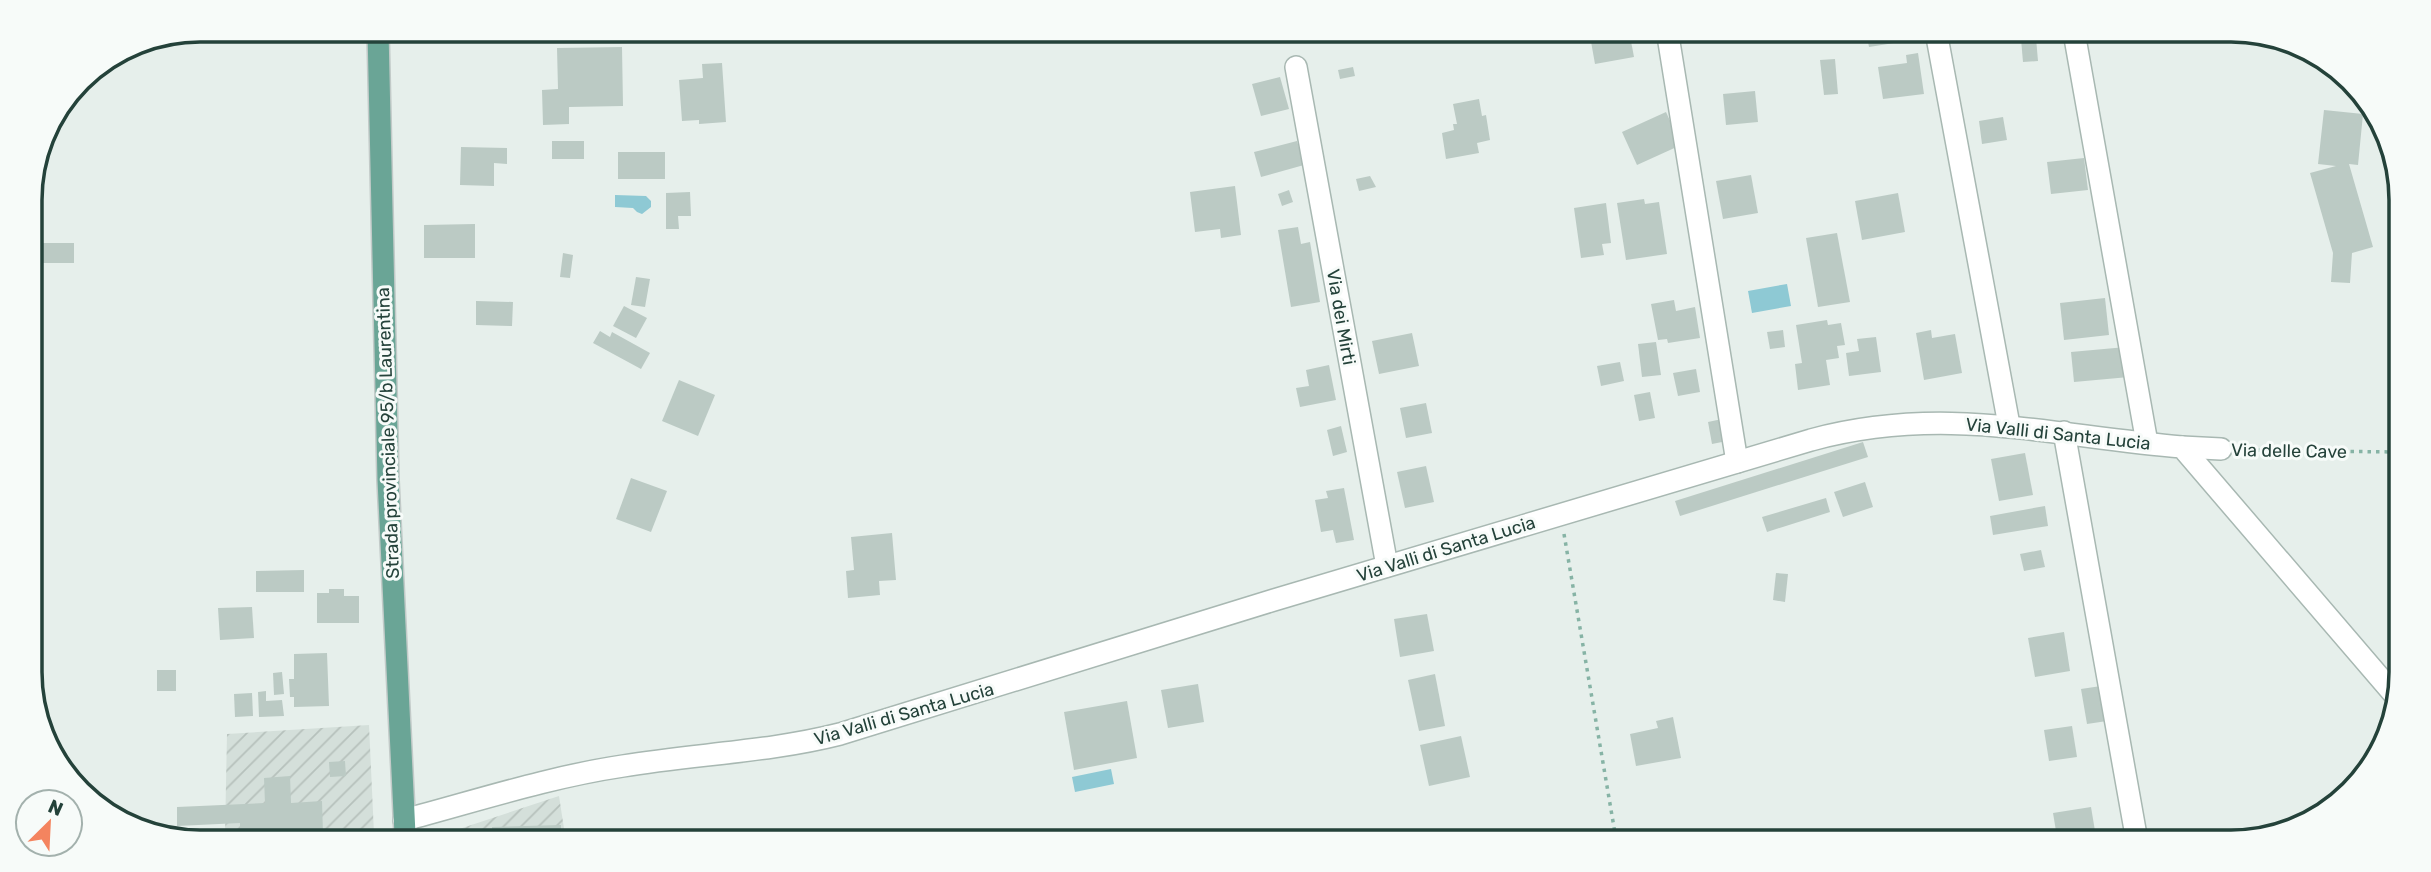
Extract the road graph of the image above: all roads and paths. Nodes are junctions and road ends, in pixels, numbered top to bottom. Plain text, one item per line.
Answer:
1 (378, 42) edge
2 (1669, 42) edge
3 (1938, 42) edge
4 (2076, 42) edge
5 (1296, 67) dead end
6 (2009, 425) junction
7 (2064, 432) junction
8 (2147, 443) junction
9 (2182, 447) junction
10 (2221, 449) joint
11 (2389, 452) edge
12 (1737, 463) junction
13 (1561, 514) junction
14 (1387, 566) junction
15 (2388, 687) edge
16 (404, 827) edge
17 (1614, 830) edge
18 (2135, 830) edge

1 - 16 main road, Strada provinciale 95/b Laurentina
2 - 12 street
3 - 6 street
4 - 8 street
5 - 14 street, Via dei Mirti
6 - 7 street, Via Valli di Santa Lucia
6 - 12 street, Via Valli di Santa Lucia
7 - 8 street, Via Valli di Santa Lucia
7 - 18 street
8 - 9 street, Via Valli di Santa Lucia
9 - 10 street, Via delle Cave
9 - 15 street
10 - 11 path, Via delle Cave
12 - 13 street, Via Valli di Santa Lucia
13 - 14 street, Via Valli di Santa Lucia
13 - 17 path
14 - 16 street, Via Valli di Santa Lucia

